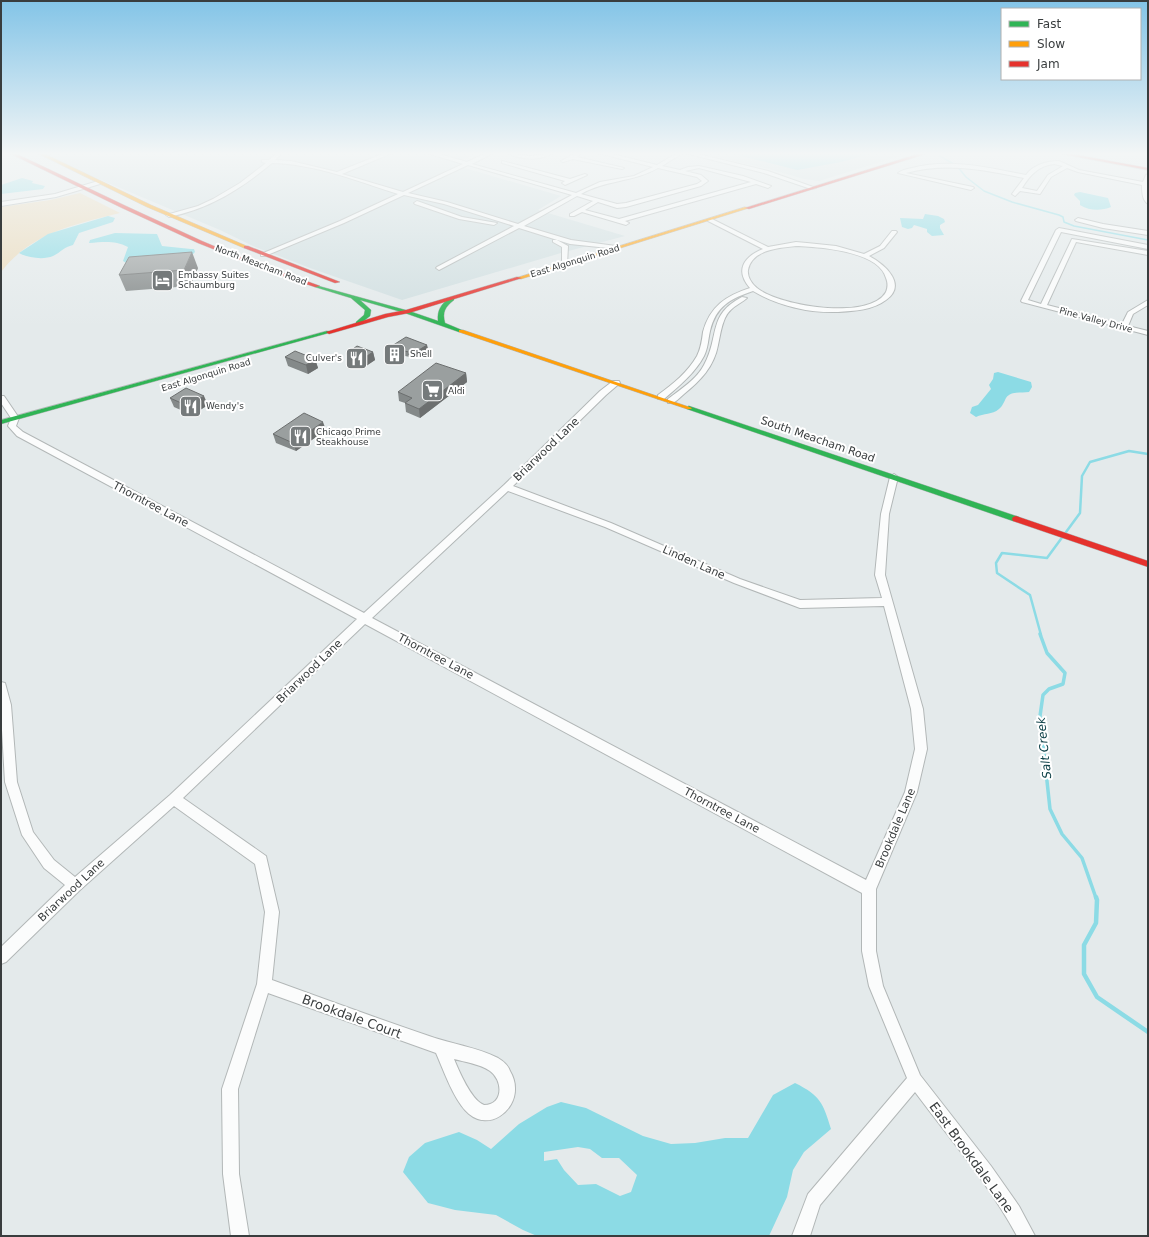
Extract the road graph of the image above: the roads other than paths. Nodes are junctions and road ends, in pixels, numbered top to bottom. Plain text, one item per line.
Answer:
1 (133, 211) edge
2 (161, 211) edge
3 (176, 211) edge
4 (190, 211) edge
5 (367, 211) edge
6 (442, 211) edge
7 (468, 211) edge
8 (546, 211) edge
9 (580, 211) edge
10 (584, 211) edge
11 (654, 211) edge
12 (740, 211) edge
13 (169, 214) junction
14 (572, 215) dead end
15 (714, 219) junction
16 (1078, 220) dead end
17 (619, 221) junction
18 (630, 224) dead end
19 (517, 227) junction
20 (894, 232) dead end
21 (1148, 233) edge
22 (1065, 238) junction
23 (876, 242) dead end
24 (1148, 247) edge
25 (616, 248) junction
26 (771, 248) junction
27 (856, 253) junction
28 (1148, 253) edge
29 (267, 256) junction
30 (864, 256) junction
31 (565, 264) junction
32 (439, 268) dead end
33 (756, 290) junction
34 (354, 298) junction
35 (452, 298) junction
36 (1148, 302) edge
37 (1043, 306) junction
38 (407, 312) junction
39 (358, 323) junction
40 (442, 324) junction
41 (1124, 327) junction
42 (1148, 333) edge
43 (480, 337) joint
44 (200, 377) dead end
45 (616, 383) junction
46 (1, 398) edge
47 (661, 398) junction
48 (671, 401) junction
49 (103, 404) dead end
50 (14, 422) junction
51 (1, 423) edge
52 (1, 429) edge
53 (894, 478) junction
54 (507, 487) junction
55 (1148, 564) edge
56 (887, 602) junction
57 (365, 618) junction
58 (1, 686) edge
59 (174, 799) junction
60 (75, 885) junction
61 (869, 889) junction
62 (1, 957) edge
63 (264, 984) junction
64 (441, 1048) junction
65 (915, 1080) junction
66 (240, 1236) edge
67 (802, 1236) edge
68 (1026, 1236) edge

1 - 34 main road, North Meacham Road
2 - 13 main road, North Meacham Road
3 - 13 street
4 - 13 street
5 - 29 street
6 - 19 street
7 - 19 street
8 - 19 street
9 - 14 street
10 - 17 street
11 - 17 street
12 - 15 main road, East Algonquin Road
13 - 29 main road, North Meacham Road
15 - 25 main road, East Algonquin Road
15 - 26 street
16 - 21 street
17 - 18 street
19 - 25 street
19 - 31 street
19 - 32 street
20 - 30 street
22 - 24 street
22 - 28 street
22 - 37 street, Pine Valley Drive
22 - 37 street, Pine Valley Drive
23 - 27 street
25 - 31 main road, East Algonquin Road
26 - 27 street
26 - 33 street
27 - 30 street
29 - 38 main road, North Meacham Road
30 - 33 street
31 - 35 main road, East Algonquin Road
33 - 47 street
33 - 48 street
34 - 38 main road, North Meacham Road
34 - 39 main road
35 - 38 main road, East Algonquin Road
35 - 40 main road
36 - 41 street
37 - 41 street, Pine Valley Drive
38 - 39 main road, East Algonquin Road
38 - 40 main road, North Meacham Road
38 - 44 main road, East Algonquin Road
39 - 50 main road, East Algonquin Road
40 - 43 main road, North Meacham Road
41 - 42 street, Pine Valley Drive
43 - 45 main road, South Meacham Road
45 - 47 main road, South Meacham Road
45 - 54 street, Briarwood Lane
46 - 50 street, Thorntree Lane
47 - 48 main road, South Meacham Road
48 - 53 main road, South Meacham Road
49 - 50 main road, East Algonquin Road
50 - 51 main road, East Algonquin Road
50 - 52 main road, East Algonquin Road
50 - 57 street, Thorntree Lane
53 - 55 main road, South Meacham Road
53 - 56 street, Brookdale Lane
54 - 56 street, Linden Lane
54 - 57 street, Briarwood Lane
56 - 61 street, Brookdale Lane
57 - 59 street, Briarwood Lane
57 - 61 street, Thorntree Lane
58 - 60 street
59 - 60 street, Briarwood Lane
59 - 63 street
60 - 62 street, Briarwood Lane
61 - 65 street, Brookdale Lane
63 - 64 street, Brookdale Court
63 - 66 street
64 - 64 street, Brookdale Court
65 - 67 street
65 - 68 street, East Brookdale Lane

